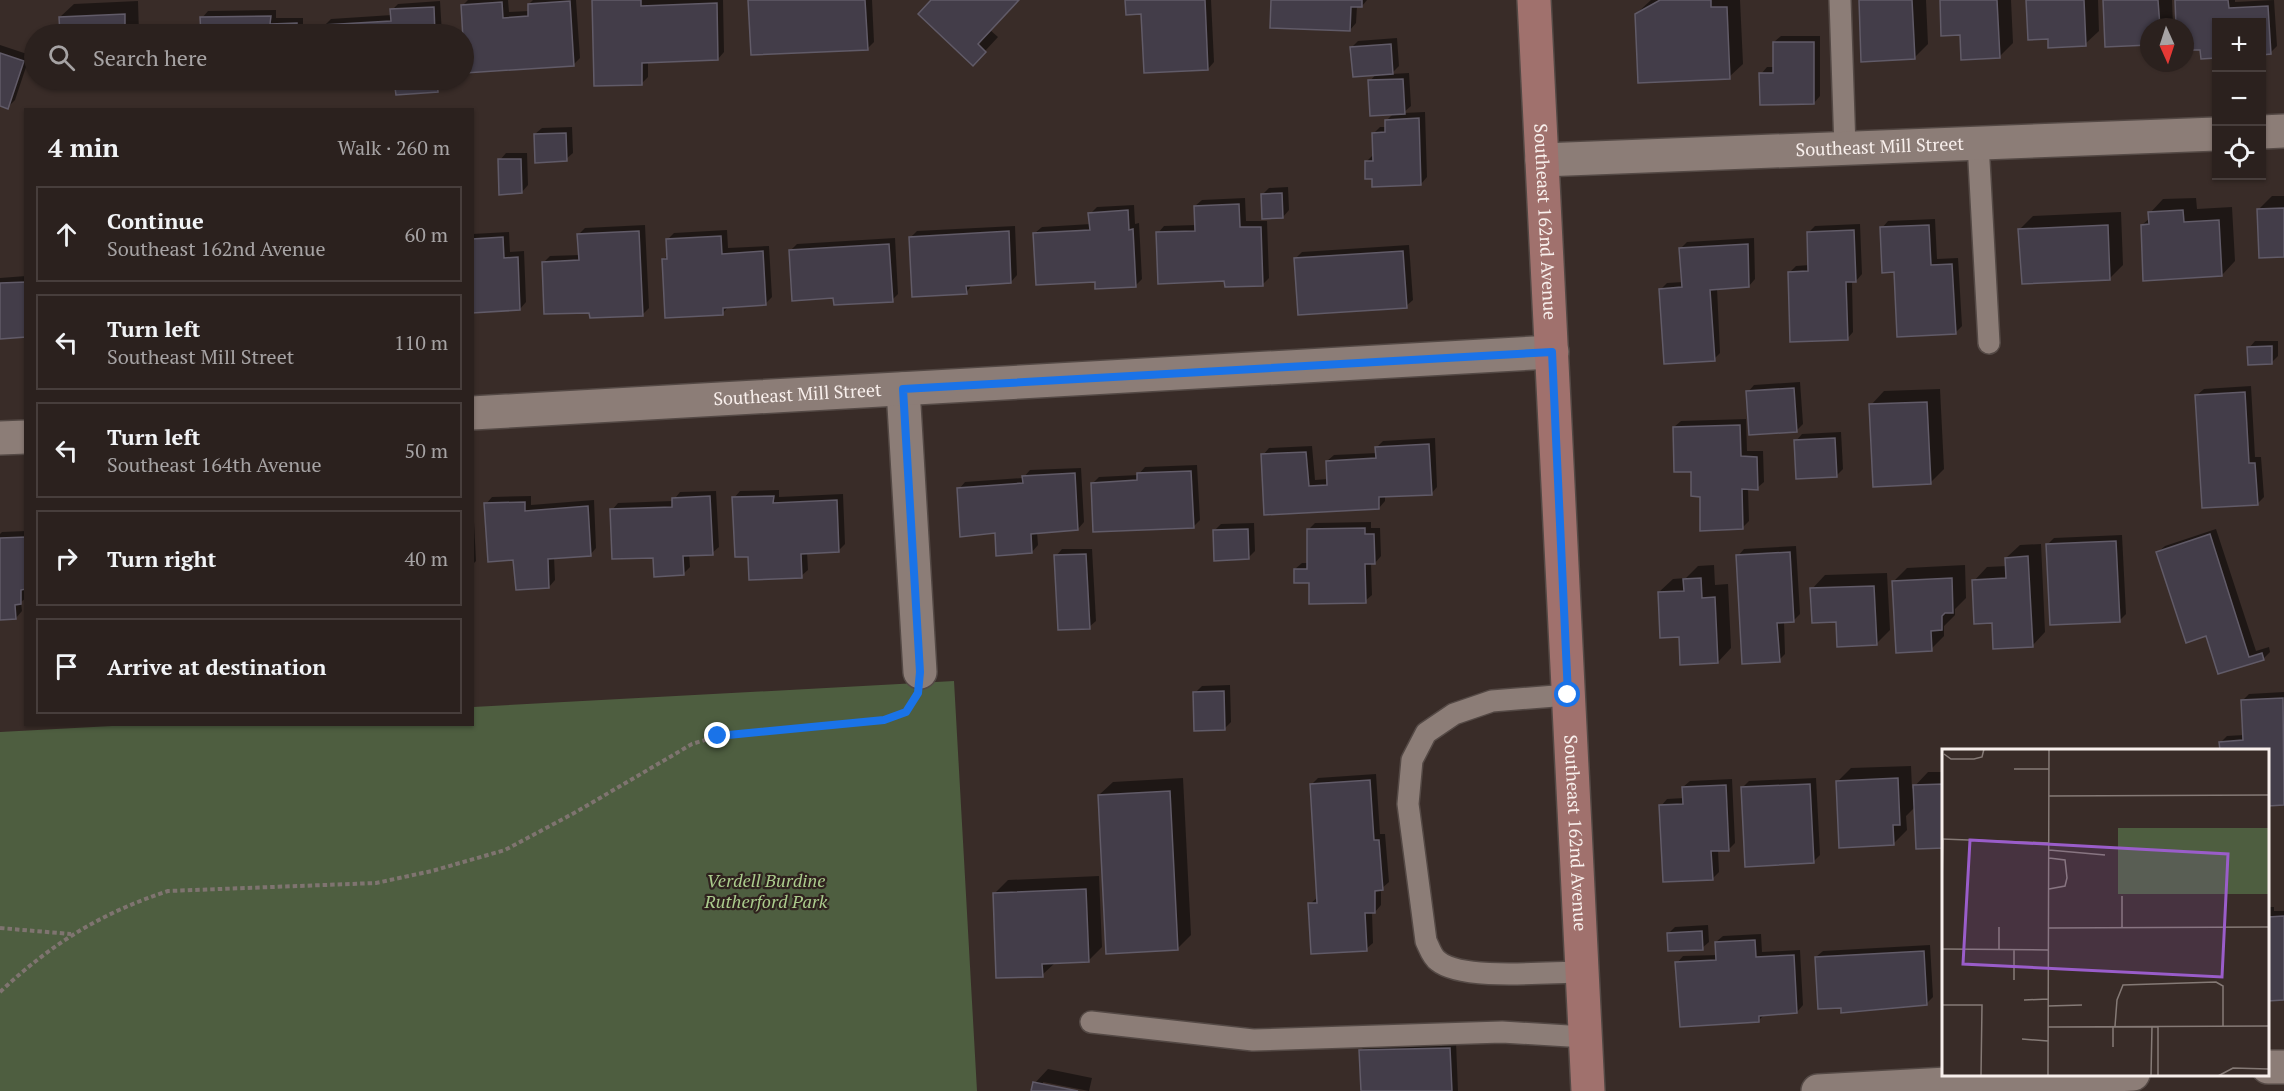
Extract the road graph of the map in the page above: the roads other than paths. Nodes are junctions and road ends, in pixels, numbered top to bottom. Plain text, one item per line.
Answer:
1 (1534, 0) edge
2 (1840, 0) edge
3 (2284, 131) edge
4 (2266, 132) edge
5 (2212, 134) edge
6 (1978, 143) junction
7 (1845, 148) junction
8 (1542, 160) junction
9 (1989, 343) dead end
10 (1552, 352) junction
11 (903, 389) junction
12 (474, 413) edge
13 (24, 437) edge
14 (0, 438) edge
15 (920, 672) road end
16 (1568, 695) junction
17 (1581, 972) junction
18 (1091, 1022) dead end
19 (1585, 1037) junction
20 (2284, 1066) edge
21 (2269, 1067) edge
22 (2096, 1076) edge
23 (1588, 1091) edge
24 (1818, 1091) edge

1 - 8 main road, Southeast 162nd Avenue
2 - 7 lane
3 - 4 street
5 - 6 street, Southeast Mill Street
6 - 7 street, Southeast Mill Street
6 - 9 lane
7 - 8 street, Southeast Mill Street
8 - 10 main road, Southeast 162nd Avenue
10 - 11 street, Southeast Mill Street
10 - 16 main road, Southeast 162nd Avenue
11 - 12 street, Southeast Mill Street
11 - 15 street
13 - 14 street
16 - 17 main road, Southeast 162nd Avenue
16 - 17 lane
17 - 19 main road, Southeast 162nd Avenue
18 - 19 lane
19 - 23 main road, Southeast 162nd Avenue
20 - 21 street
22 - 24 street

